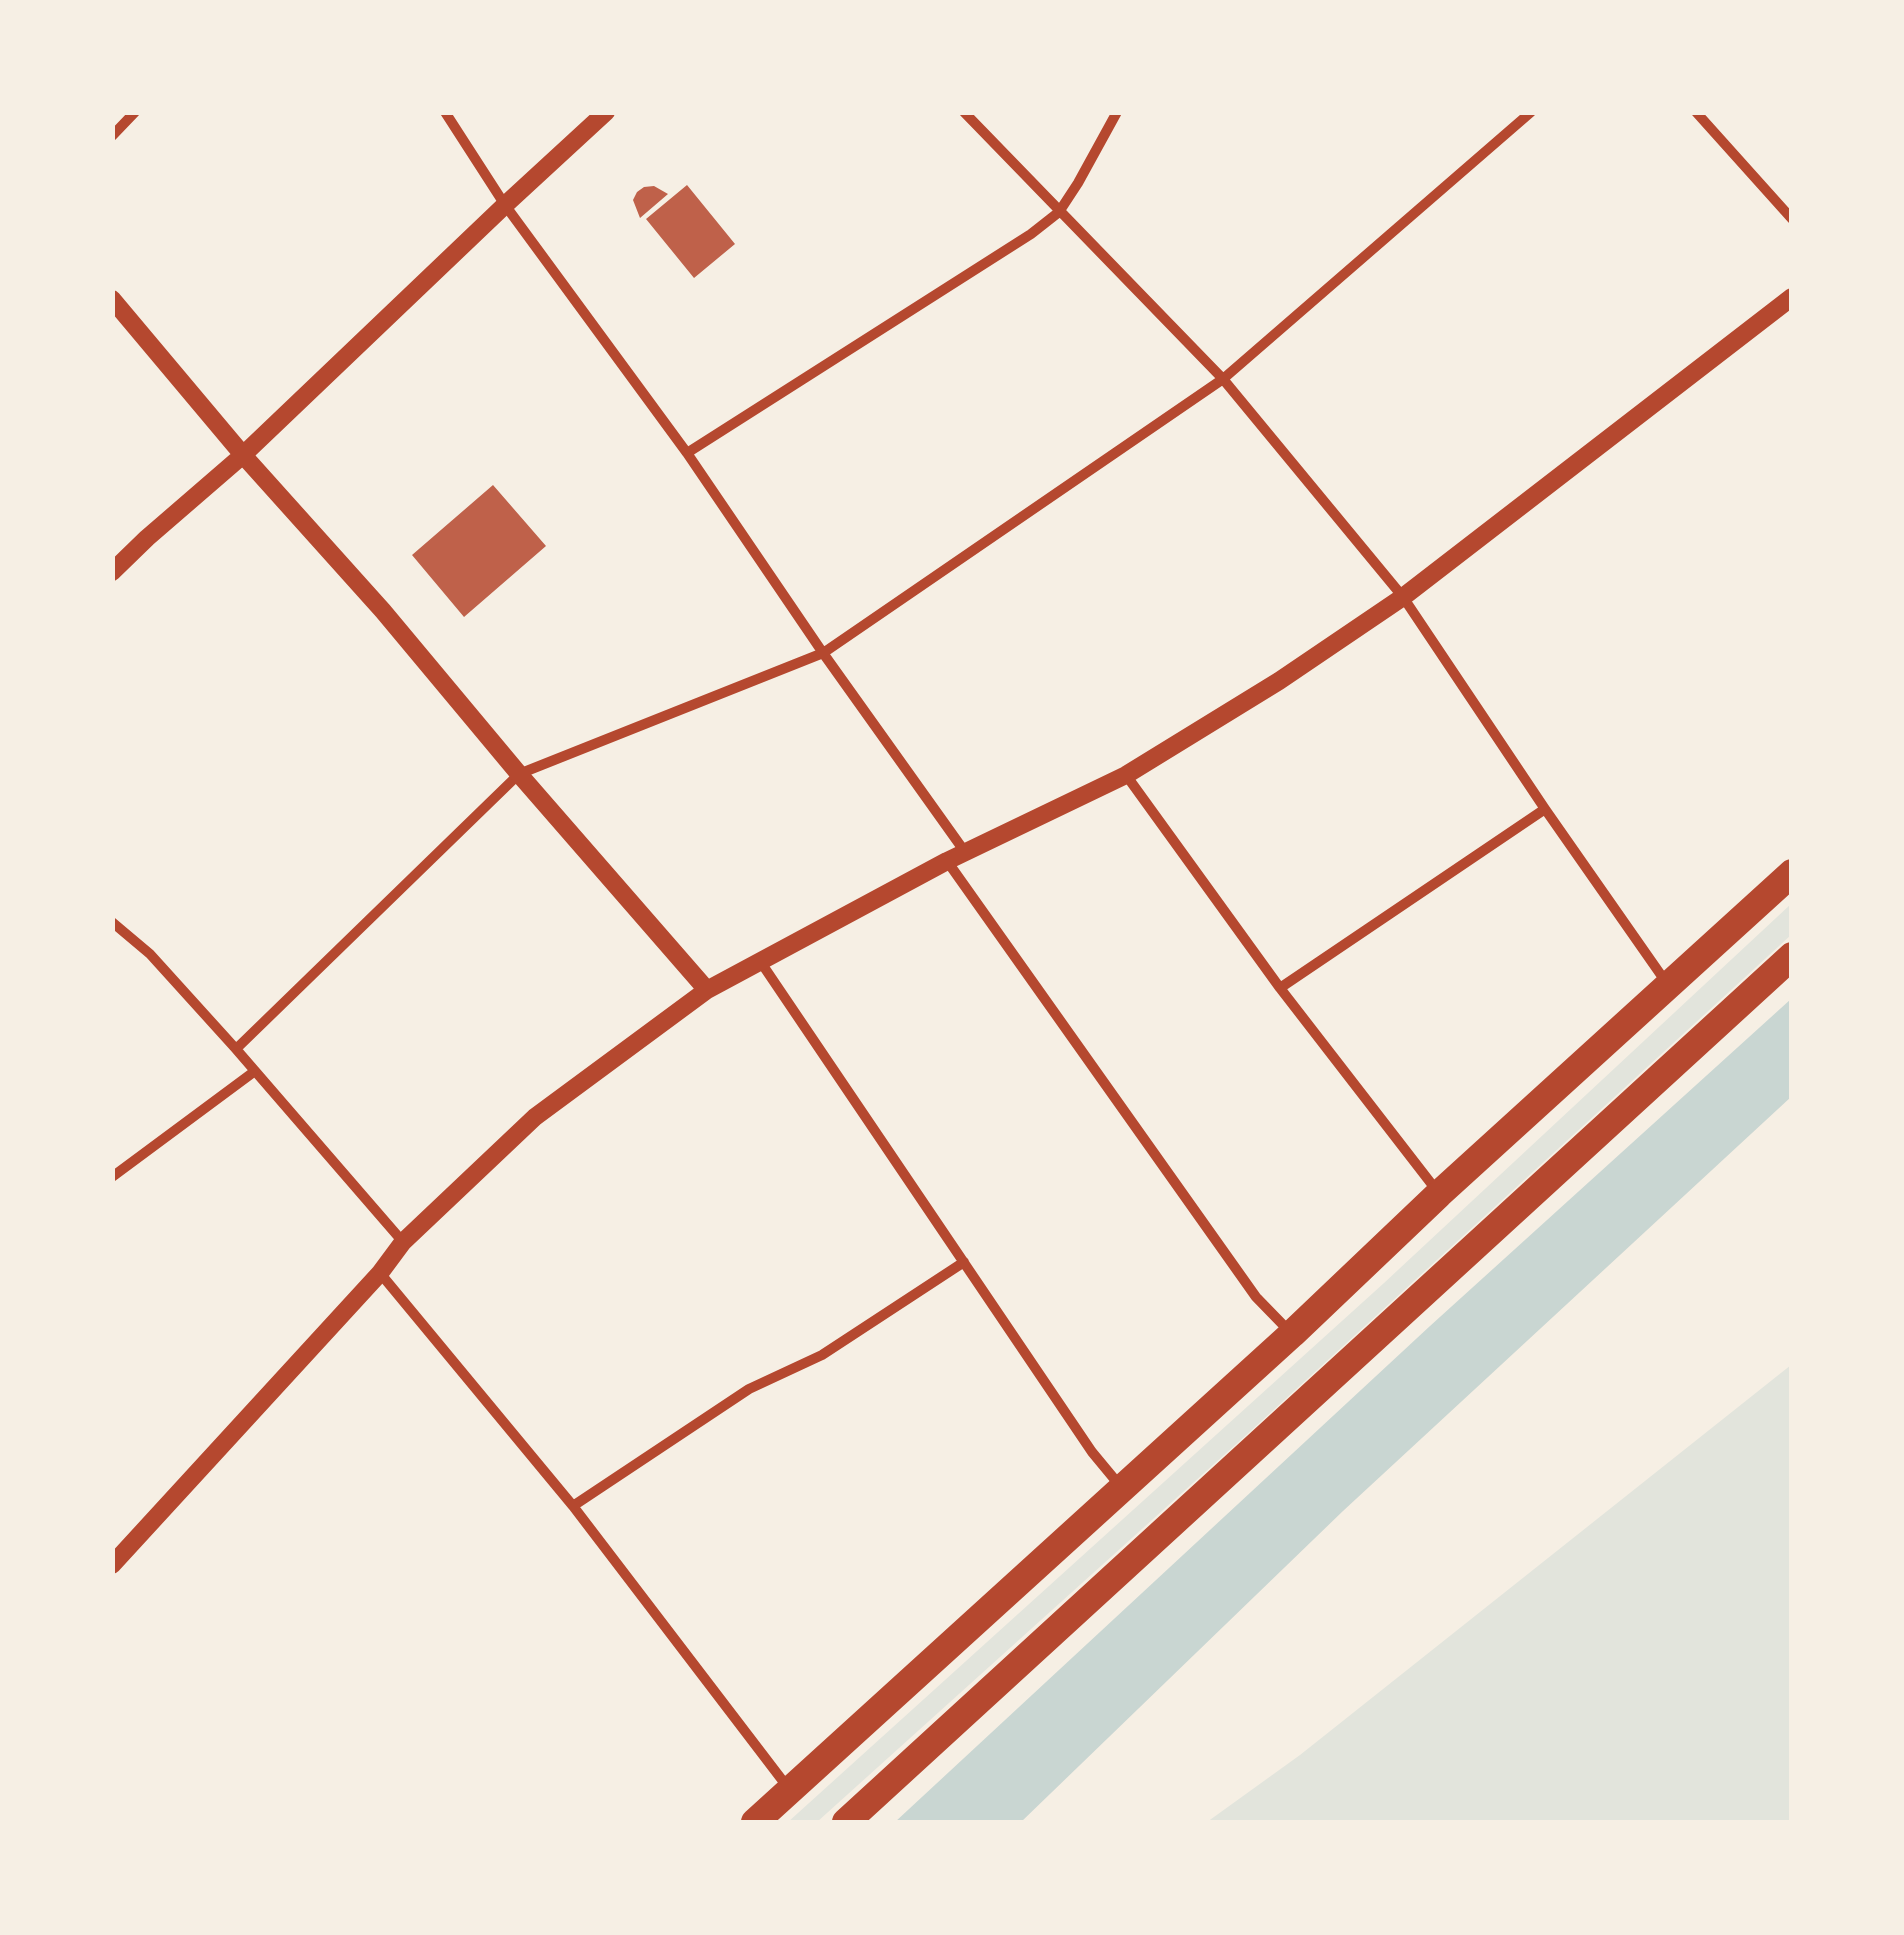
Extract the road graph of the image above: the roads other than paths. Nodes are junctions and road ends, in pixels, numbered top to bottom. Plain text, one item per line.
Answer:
1 (135, 112) edge
2 (445, 112) edge
3 (606, 112) edge
4 (964, 112) edge
5 (1117, 112) edge
6 (1531, 112) edge
7 (1696, 112) edge
8 (112, 136) edge
9 (505, 205) junction
10 (1059, 212) junction
11 (1792, 220) edge
12 (1792, 297) edge
13 (112, 299) edge
14 (1223, 379) junction
15 (688, 453) junction
16 (243, 454) junction
17 (112, 572) edge
18 (1403, 597) junction
19 (823, 654) junction
20 (520, 774) junction
21 (1126, 775) junction
22 (1545, 808) junction
23 (965, 852) junction
24 (947, 861) junction
25 (1792, 873) edge
26 (112, 922) edge
27 (1792, 956) edge
28 (760, 960) junction
29 (1668, 986) junction
30 (1280, 988) junction
31 (707, 990) junction
32 (236, 1049) junction
33 (255, 1071) junction
34 (112, 1177) edge
35 (1440, 1194) junction
36 (403, 1242) junction
37 (964, 1262) junction
38 (380, 1273) junction
39 (1292, 1334) junction
40 (1122, 1488) junction
41 (573, 1506) junction
42 (112, 1565) edge
43 (790, 1790) junction
44 (755, 1822) edge
45 (846, 1822) edge

1 - 8 street
2 - 9 street
3 - 9 street
4 - 10 street
5 - 10 street
6 - 14 street
7 - 11 street
9 - 15 street
9 - 16 street
10 - 14 street
10 - 15 street
12 - 18 street
13 - 16 street
14 - 18 street
14 - 19 street
15 - 19 street
16 - 17 street
16 - 20 street
18 - 21 street
18 - 22 street
19 - 20 street
19 - 23 street
20 - 31 street
20 - 32 street
21 - 23 street
21 - 30 street
22 - 29 street
22 - 30 street
23 - 24 street
24 - 28 street
24 - 39 street
25 - 29 highway
26 - 32 street
27 - 45 highway
28 - 31 street
28 - 37 street
29 - 35 highway
30 - 35 street
31 - 36 street
32 - 33 street
33 - 34 street
33 - 36 street
35 - 39 highway
36 - 38 street
37 - 40 street
37 - 41 street
38 - 41 street
38 - 42 street
39 - 40 highway
40 - 43 highway
41 - 43 street
43 - 44 highway

